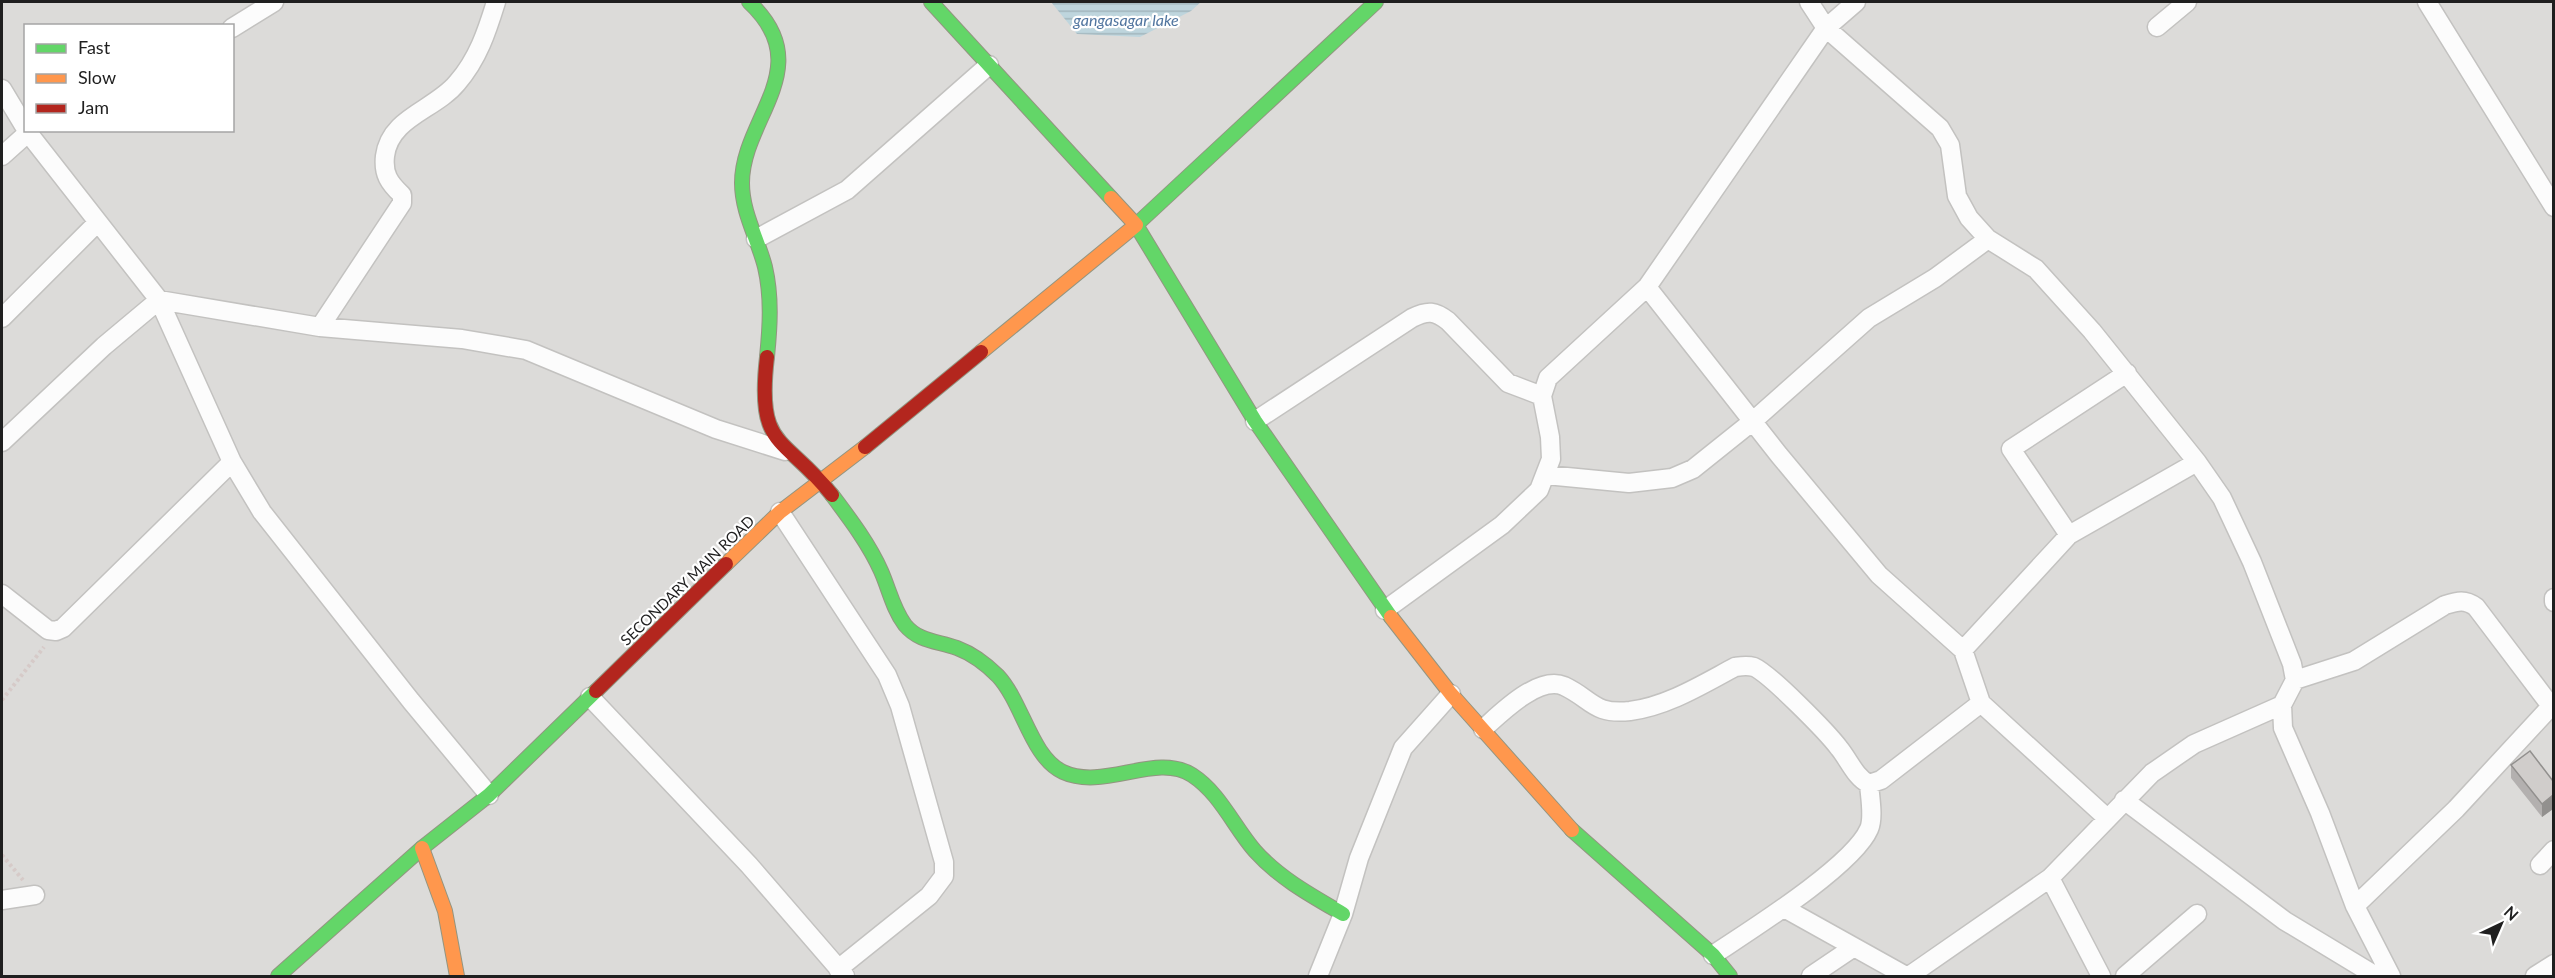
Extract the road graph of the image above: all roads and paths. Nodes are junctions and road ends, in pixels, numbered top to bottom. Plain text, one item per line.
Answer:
1 (274, 2) edge
2 (496, 2) edge
3 (749, 2) edge
4 (931, 2) edge
5 (1376, 2) edge
6 (1809, 2) edge
7 (1856, 2) edge
8 (2187, 2) edge
9 (2427, 2) edge
10 (234, 27) edge
11 (2157, 27) dead end
12 (1826, 28) junction
13 (989, 65) junction
14 (2, 89) edge
15 (24, 125) edge
16 (27, 132) edge
17 (29, 132) edge
18 (2, 156) edge
19 (2553, 207) edge
20 (96, 223) junction
21 (1136, 225) junction
22 (756, 239) junction
23 (1988, 239) junction
24 (1647, 287) junction
25 (159, 300) junction
26 (2, 318) edge
27 (321, 327) junction
28 (2127, 373) junction
29 (1542, 396) junction
30 (1255, 421) junction
31 (1753, 421) junction
32 (2, 442) edge
33 (787, 452) junction
34 (232, 462) junction
35 (2197, 462) junction
36 (1546, 476) junction
37 (822, 482) junction
38 (780, 512) junction
39 (2069, 535) junction
40 (2, 594) edge
41 (1385, 610) junction
42 (56, 631) junction
43 (1963, 650) junction
44 (2295, 680) junction
45 (1451, 694) junction
46 (590, 697) junction
47 (2, 700) edge
48 (1981, 703) junction
49 (2282, 705) junction
50 (2552, 705) edge
51 (1483, 729) junction
52 (1869, 784) junction
53 (489, 795) junction
54 (2124, 800) junction
55 (2107, 818) junction
56 (422, 848) junction
57 (2553, 850) edge
58 (2, 855) edge
59 (2540, 865) dead end
60 (2050, 878) junction
61 (35, 895) joint
62 (2, 900) edge
63 (2355, 906) junction
64 (1784, 908) junction
65 (1343, 914) junction
66 (2198, 914) dead end
67 (1854, 947) junction
68 (1713, 955) junction
69 (2553, 964) edge
70 (842, 973) edge
71 (278, 976) edge
72 (457, 976) edge
73 (1318, 976) edge
74 (1730, 976) edge
75 (1811, 976) edge
76 (1907, 976) edge
77 (2101, 976) edge
78 (2125, 976) edge
79 (2376, 976) edge
80 (2391, 976) edge
81 (2535, 976) edge

1 - 10 street
2 - 27 street
3 - 22 main road
4 - 13 main road
5 - 21 main road, SECONDARY MAIN ROAD
6 - 12 street
7 - 12 street
8 - 11 street
9 - 19 street
12 - 23 street
12 - 24 street
13 - 21 main road
13 - 22 street
14 - 15 street
16 - 18 street
17 - 20 street
20 - 25 street
20 - 26 street
21 - 30 main road
21 - 37 main road, SECONDARY MAIN ROAD
22 - 33 main road
23 - 28 street
23 - 31 street
24 - 29 street
24 - 31 street
25 - 27 street
25 - 32 street
25 - 34 street
27 - 33 street
28 - 35 street
28 - 39 street
29 - 30 street
29 - 36 street
30 - 41 main road
31 - 36 street
31 - 43 street
33 - 37 main road
34 - 42 street
34 - 53 street
35 - 39 street
35 - 44 street
36 - 41 street
37 - 38 main road, SECONDARY MAIN ROAD
37 - 65 main road
38 - 46 main road, SECONDARY MAIN ROAD
38 - 70 street
39 - 43 street
40 - 42 street
41 - 45 main road
42 - 47 path
43 - 48 street
44 - 49 street
44 - 50 street
45 - 51 main road
45 - 65 street
46 - 53 main road, SECONDARY MAIN ROAD
46 - 70 street
48 - 52 street
48 - 55 street
49 - 54 street
49 - 63 street
50 - 63 street
51 - 52 street
51 - 68 main road
52 - 64 street
53 - 56 main road, SECONDARY MAIN ROAD
54 - 55 street
54 - 79 street
55 - 60 street
56 - 71 main road, SECONDARY MAIN ROAD
56 - 72 main road
57 - 59 street
58 - 61 path
60 - 76 street
60 - 77 street
61 - 62 street
63 - 80 street
64 - 67 street
64 - 68 street
65 - 73 street
66 - 78 street
67 - 75 street
67 - 76 street
68 - 74 main road
69 - 81 street

